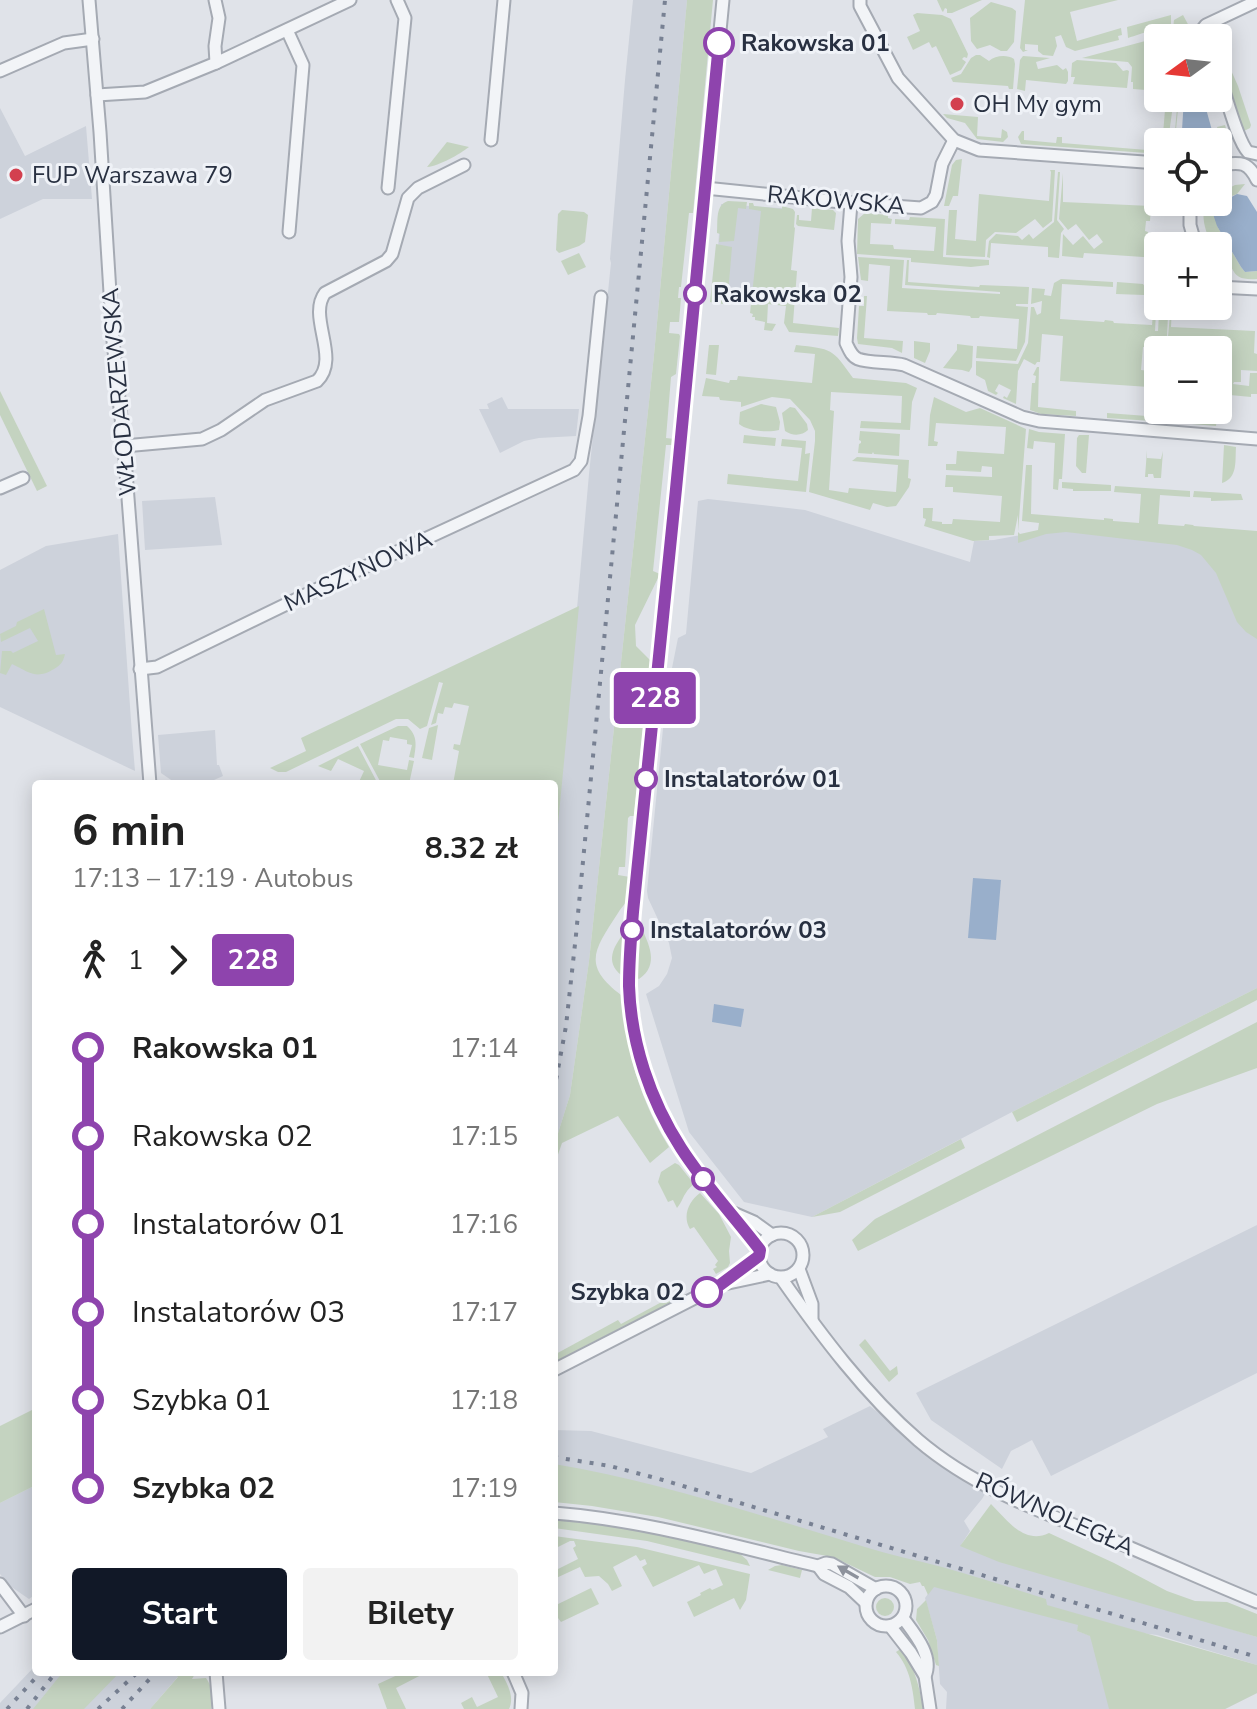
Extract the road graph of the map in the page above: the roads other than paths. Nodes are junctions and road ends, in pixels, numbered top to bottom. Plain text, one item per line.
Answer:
1 (89, 0) edge
2 (215, 0) edge
3 (350, 0) edge
4 (397, 0) edge
5 (504, 0) edge
6 (723, 0) edge
7 (860, 0) edge
8 (1257, 1) edge
9 (1208, 24) edge
10 (287, 30) junction
11 (93, 39) junction
12 (216, 63) junction
13 (0, 71) edge
14 (97, 95) junction
15 (1232, 112) edge
16 (491, 140) dead end
17 (954, 140) junction
18 (1257, 154) edge
19 (1144, 162) edge
20 (1232, 164) edge
21 (464, 165) dead end
22 (1257, 180) edge
23 (388, 188) dead end
24 (705, 188) junction
25 (851, 203) junction
26 (289, 232) dead end
27 (1232, 288) edge
28 (1257, 289) edge
29 (601, 297) dead end
30 (1257, 439) edge
31 (124, 446) junction
32 (23, 478) dead end
33 (0, 488) edge
34 (140, 669) junction
35 (150, 780) edge
36 (726, 1209) junction
37 (772, 1235) junction
38 (759, 1253) junction
39 (799, 1269) junction
40 (775, 1276) junction
41 (720, 1285) junction
42 (812, 1319) junction
43 (558, 1368) edge
44 (558, 1513) edge
45 (818, 1566) junction
46 (0, 1584) edge
47 (876, 1589) junction
48 (1257, 1602) edge
49 (866, 1603) junction
50 (32, 1611) edge
51 (24, 1616) junction
52 (903, 1618) junction
53 (890, 1626) junction
54 (0, 1627) edge
55 (216, 1676) edge
56 (515, 1676) edge
57 (925, 1676) junction
58 (219, 1709) edge
59 (521, 1709) edge
60 (930, 1709) edge

1 - 11 street, WŁODARZEWSKA
2 - 12 street
3 - 10 street
4 - 23 street
5 - 16 street
6 - 24 street
7 - 17 street
8 - 9 street
10 - 12 street
10 - 26 street
11 - 13 street
11 - 14 street, WŁODARZEWSKA
12 - 14 street
14 - 31 street, WŁODARZEWSKA
15 - 18 street
17 - 19 street
17 - 25 street, RAKOWSKA
20 - 22 street
21 - 31 street
24 - 25 street, RAKOWSKA
24 - 36 street
25 - 30 street
27 - 28 street
29 - 34 street, MASZYNOWA
31 - 34 street, WŁODARZEWSKA
32 - 33 street
34 - 35 street, WŁODARZEWSKA
36 - 37 street
36 - 38 street
37 - 38 street
37 - 39 street
38 - 40 street
38 - 41 street
39 - 40 street
39 - 42 street, RÓWNOLEGŁA
40 - 41 street
40 - 42 street, RÓWNOLEGŁA
41 - 43 street
42 - 48 street, RÓWNOLEGŁA
44 - 45 street
47 -> 45 street
45 - 49 street
46 - 51 street
47 - 49 street
47 - 52 street
49 - 53 street
50 - 51 street
51 - 54 street
52 - 53 street
52 - 57 street
53 - 57 street
55 - 58 street
56 - 59 street
57 - 60 street

